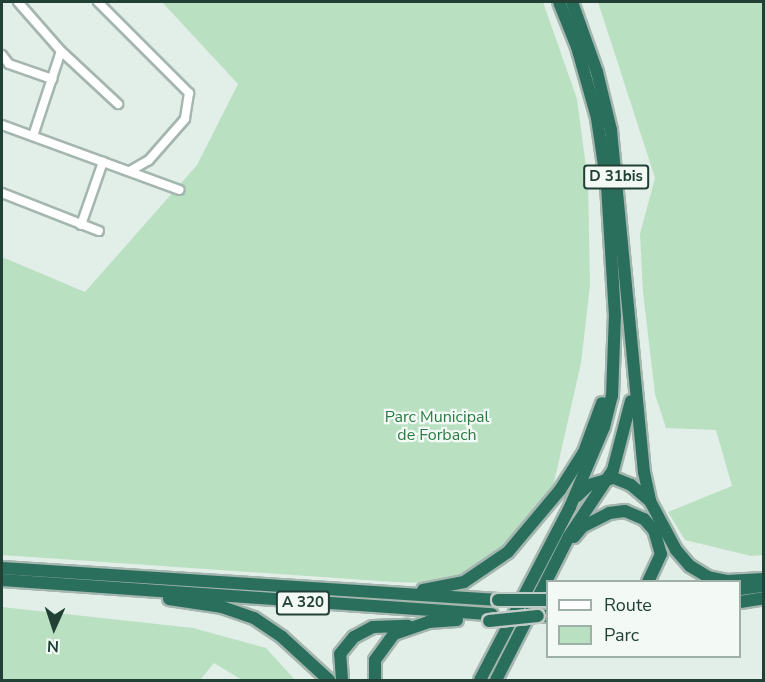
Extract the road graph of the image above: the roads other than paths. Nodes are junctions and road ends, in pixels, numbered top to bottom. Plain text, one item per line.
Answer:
1 (18, 2) edge
2 (98, 2) edge
3 (560, 2) edge
4 (572, 2) edge
5 (61, 51) junction
6 (2, 55) edge
7 (52, 80) junction
8 (118, 104) dead end
9 (2, 125) edge
10 (33, 136) junction
11 (103, 162) junction
12 (130, 171) junction
13 (180, 190) dead end
14 (2, 193) edge
15 (81, 225) junction
16 (99, 231) dead end
17 (615, 316) junction
18 (632, 357) junction
19 (609, 478) junction
20 (650, 501) junction
21 (570, 507) junction
22 (558, 557) junction
23 (2, 568) edge
24 (764, 579) edge
25 (2, 580) edge
26 (546, 580) edge
27 (650, 580) edge
28 (722, 580) edge
29 (741, 580) edge
30 (546, 581) edge
31 (764, 586) edge
32 (115, 588) junction
33 (741, 589) edge
34 (379, 594) junction
35 (764, 598) edge
36 (546, 600) edge
37 (741, 602) edge
38 (543, 616) edge
39 (490, 618) junction
40 (410, 626) junction
41 (490, 657) junction
42 (329, 681) edge
43 (342, 681) edge
44 (375, 681) edge
45 (474, 681) edge
46 (480, 681) edge
47 (496, 681) edge

1 - 5 street
2 - 12 street
3 - 17 highway, D 31bis
4 - 18 highway, D 31bis
5 - 7 street
5 - 8 street
6 - 7 street
7 - 10 street
9 - 10 street
10 - 11 street
11 - 12 street
11 - 15 street
12 - 13 street
14 - 15 street
15 - 16 street
17 - 21 highway, D 31bis
17 - 34 highway
18 - 19 highway, D 31bis
18 - 20 highway
19 - 20 highway
19 - 21 highway
19 - 22 highway, D 31bis
20 - 28 highway
21 - 41 highway, D 31bis
22 - 26 highway, D 31bis
22 - 27 highway
23 - 34 highway, A 320
24 - 29 highway
25 - 32 highway, A 320
30 - 47 highway, D 31bis
31 - 33 highway
32 - 39 highway, A 320
32 - 42 highway
34 - 36 highway, A 320, bridge
35 - 37 highway
38 - 39 highway, bridge
39 - 40 highway
40 - 43 highway
40 - 44 highway
41 - 45 highway
41 - 46 highway, D 31bis

